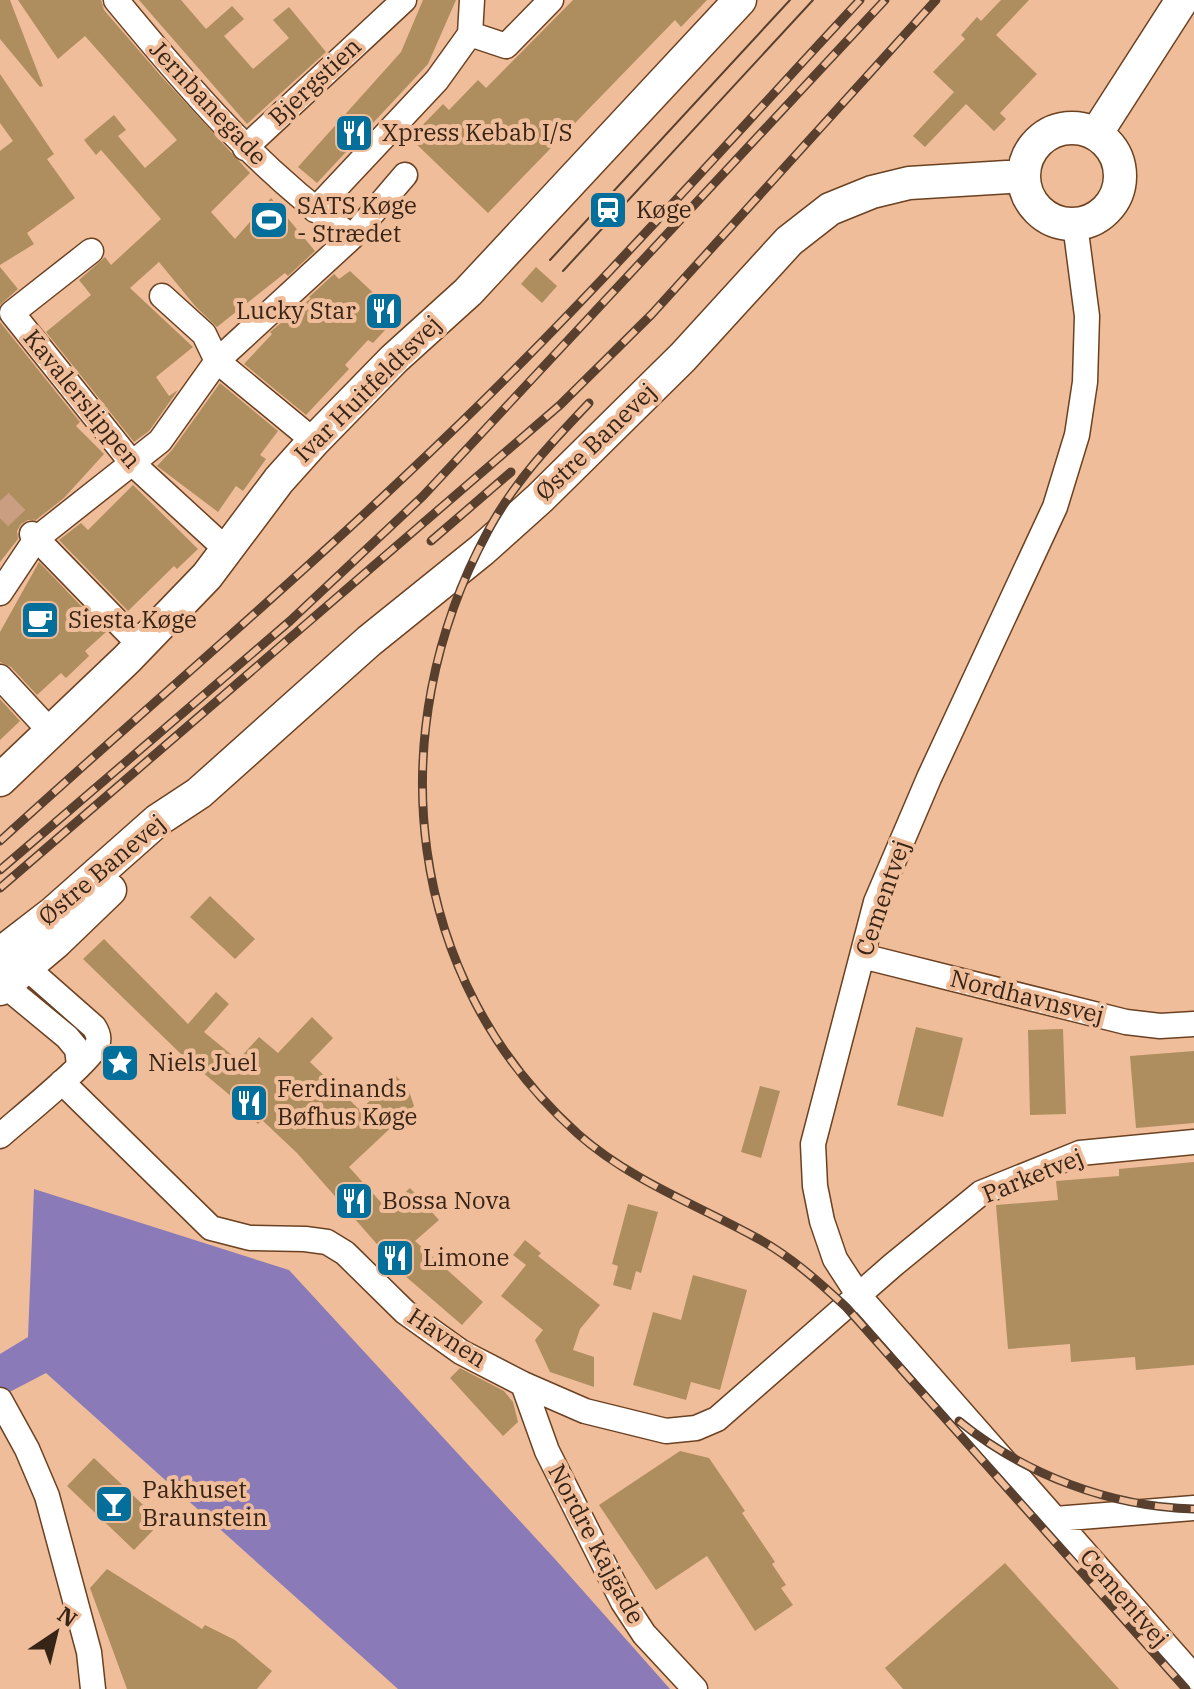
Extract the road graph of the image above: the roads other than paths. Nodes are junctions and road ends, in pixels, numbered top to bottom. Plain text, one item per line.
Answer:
1 (116, 0) edge
2 (404, 0) edge
3 (472, 0) edge
4 (551, 0) edge
5 (740, 0) edge
6 (1182, 0) edge
7 (470, 34) junction
8 (1096, 134) junction
9 (245, 148) junction
10 (371, 151) junction
11 (1024, 176) junction
12 (310, 206) junction
13 (1075, 224) junction
14 (352, 237) junction
15 (91, 251) dead end
16 (162, 296) dead end
17 (217, 361) junction
18 (314, 441) junction
19 (132, 463) junction
20 (34, 536) junction
21 (228, 551) junction
22 (0, 593) edge
23 (140, 645) junction
24 (0, 677) edge
25 (51, 732) junction
26 (0, 780) edge
27 (862, 956) junction
28 (6, 971) edge
29 (1194, 1024) edge
30 (70, 1074) junction
31 (0, 1136) edge
32 (1194, 1142) edge
33 (859, 1296) junction
34 (523, 1384) junction
35 (4, 1407) edge
36 (1194, 1508) edge
37 (1055, 1519) junction
38 (1194, 1677) edge
39 (93, 1689) edge
40 (695, 1689) edge

1 - 9 street, Jernbanegade
2 - 9 street, Bjergstien
3 - 7 street
4 - 7 street
5 - 18 street, Ivar Huitfeldtsvej
6 - 8 street
7 - 10 street
8 - 11 street
8 - 13 street
9 - 12 street, Jernbanegade
10 - 12 street
10 - 14 street
11 - 13 street
11 - 28 street, Østre Banevej
12 - 14 street, Jernbanegade
13 - 27 street, Cementvej
14 - 17 street
15 - 19 street, Kavalerslippen
16 - 17 street
17 - 18 street
17 - 19 street
18 - 21 street, Ivar Huitfeldtsvej
19 - 20 street
19 - 21 street, Kavalerslippen
20 - 22 street
20 - 23 street
21 - 23 street, Ivar Huitfeldtsvej
23 - 25 street, Ivar Huitfeldtsvej
24 - 25 street
25 - 26 street, Ivar Huitfeldtsvej
27 - 29 street, Nordhavnsvej
27 - 33 street, Cementvej
28 - 30 street
30 - 31 street
30 - 34 street, Havnen
32 - 33 street, Parketvej
33 - 34 street, Havnen
33 - 37 street, Cementvej
34 - 40 street, Nordre Kajgade
35 - 39 street
36 - 37 street, Cementvej
37 - 38 street, Cementvej

